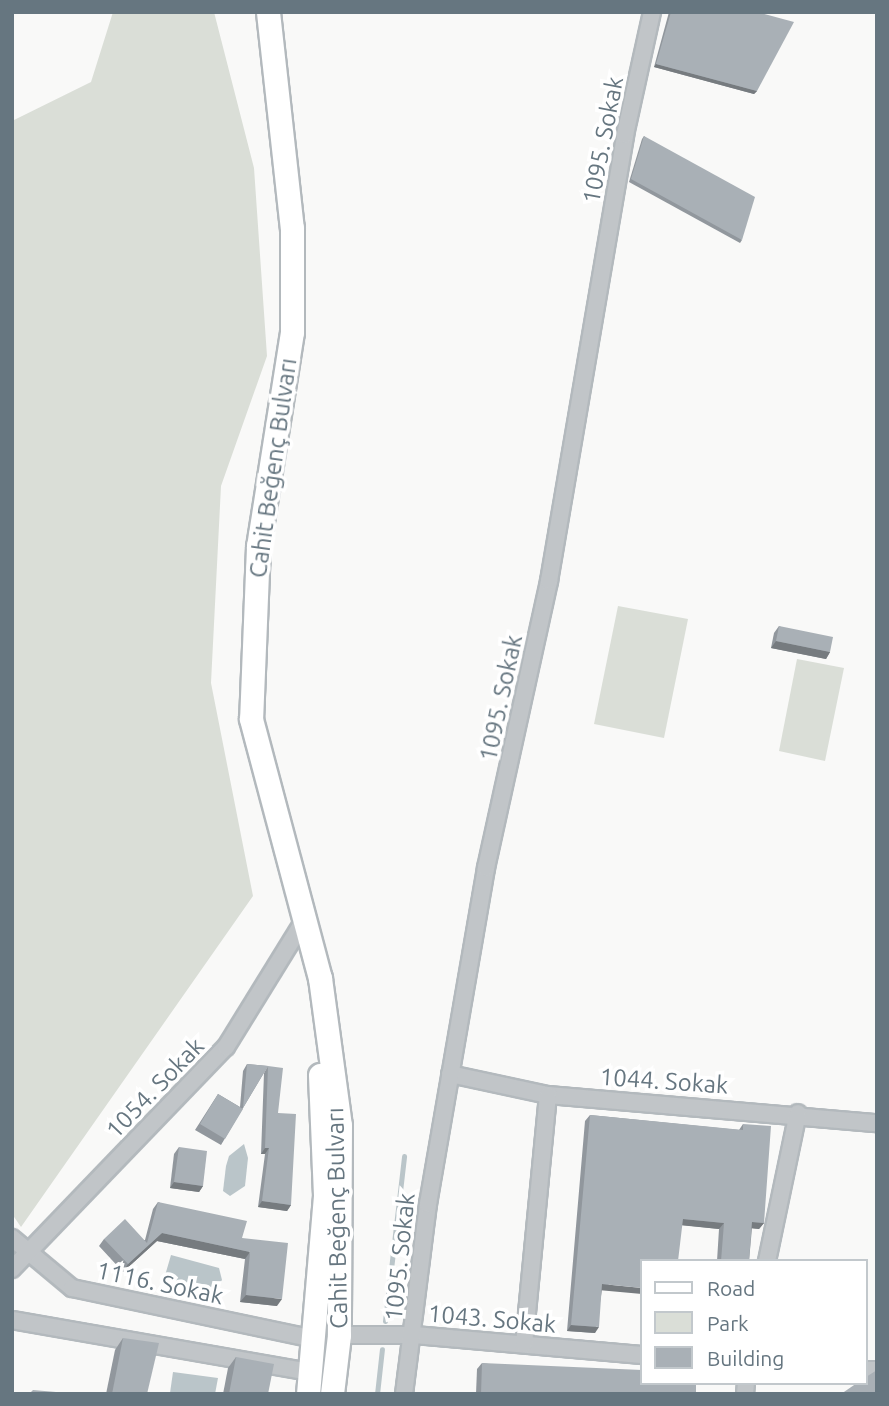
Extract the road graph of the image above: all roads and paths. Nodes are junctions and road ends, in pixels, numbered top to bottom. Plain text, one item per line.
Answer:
1 (268, 12) edge
2 (652, 12) edge
3 (305, 919) junction
4 (450, 1074) junction
5 (548, 1095) junction
6 (797, 1114) junction
7 (877, 1123) edge
8 (12, 1238) edge
9 (29, 1252) junction
10 (767, 1259) edge
11 (12, 1269) edge
12 (12, 1320) edge
13 (339, 1335) junction
14 (414, 1335) junction
15 (315, 1339) junction
16 (524, 1344) junction
17 (640, 1355) edge
18 (310, 1383) edge
19 (332, 1394) edge
20 (404, 1394) edge

1 - 3 main road, Cahit Beğenç Bulvarı
2 - 4 street, 1095. Sokak
3 - 9 street, 1054. Sokak
3 - 13 main road, Cahit Beğenç Bulvarı
3 - 15 main road, Cahit Beğenç Bulvarı
4 - 5 street, 1044. Sokak
4 - 14 street, 1095. Sokak
5 - 6 street, 1044. Sokak
5 - 16 street
6 - 7 street, 1044. Sokak
6 - 10 street
8 - 9 street, 1116. Sokak
9 - 11 street, 1054. Sokak
9 - 15 street, 1116. Sokak
12 - 18 street
13 - 14 street, 1043. Sokak
13 - 19 main road, Cahit Beğenç Bulvarı
14 - 16 street, 1043. Sokak
14 - 20 street, 1095. Sokak
15 - 18 main road, Cahit Beğenç Bulvarı
16 - 17 street, 1043. Sokak

